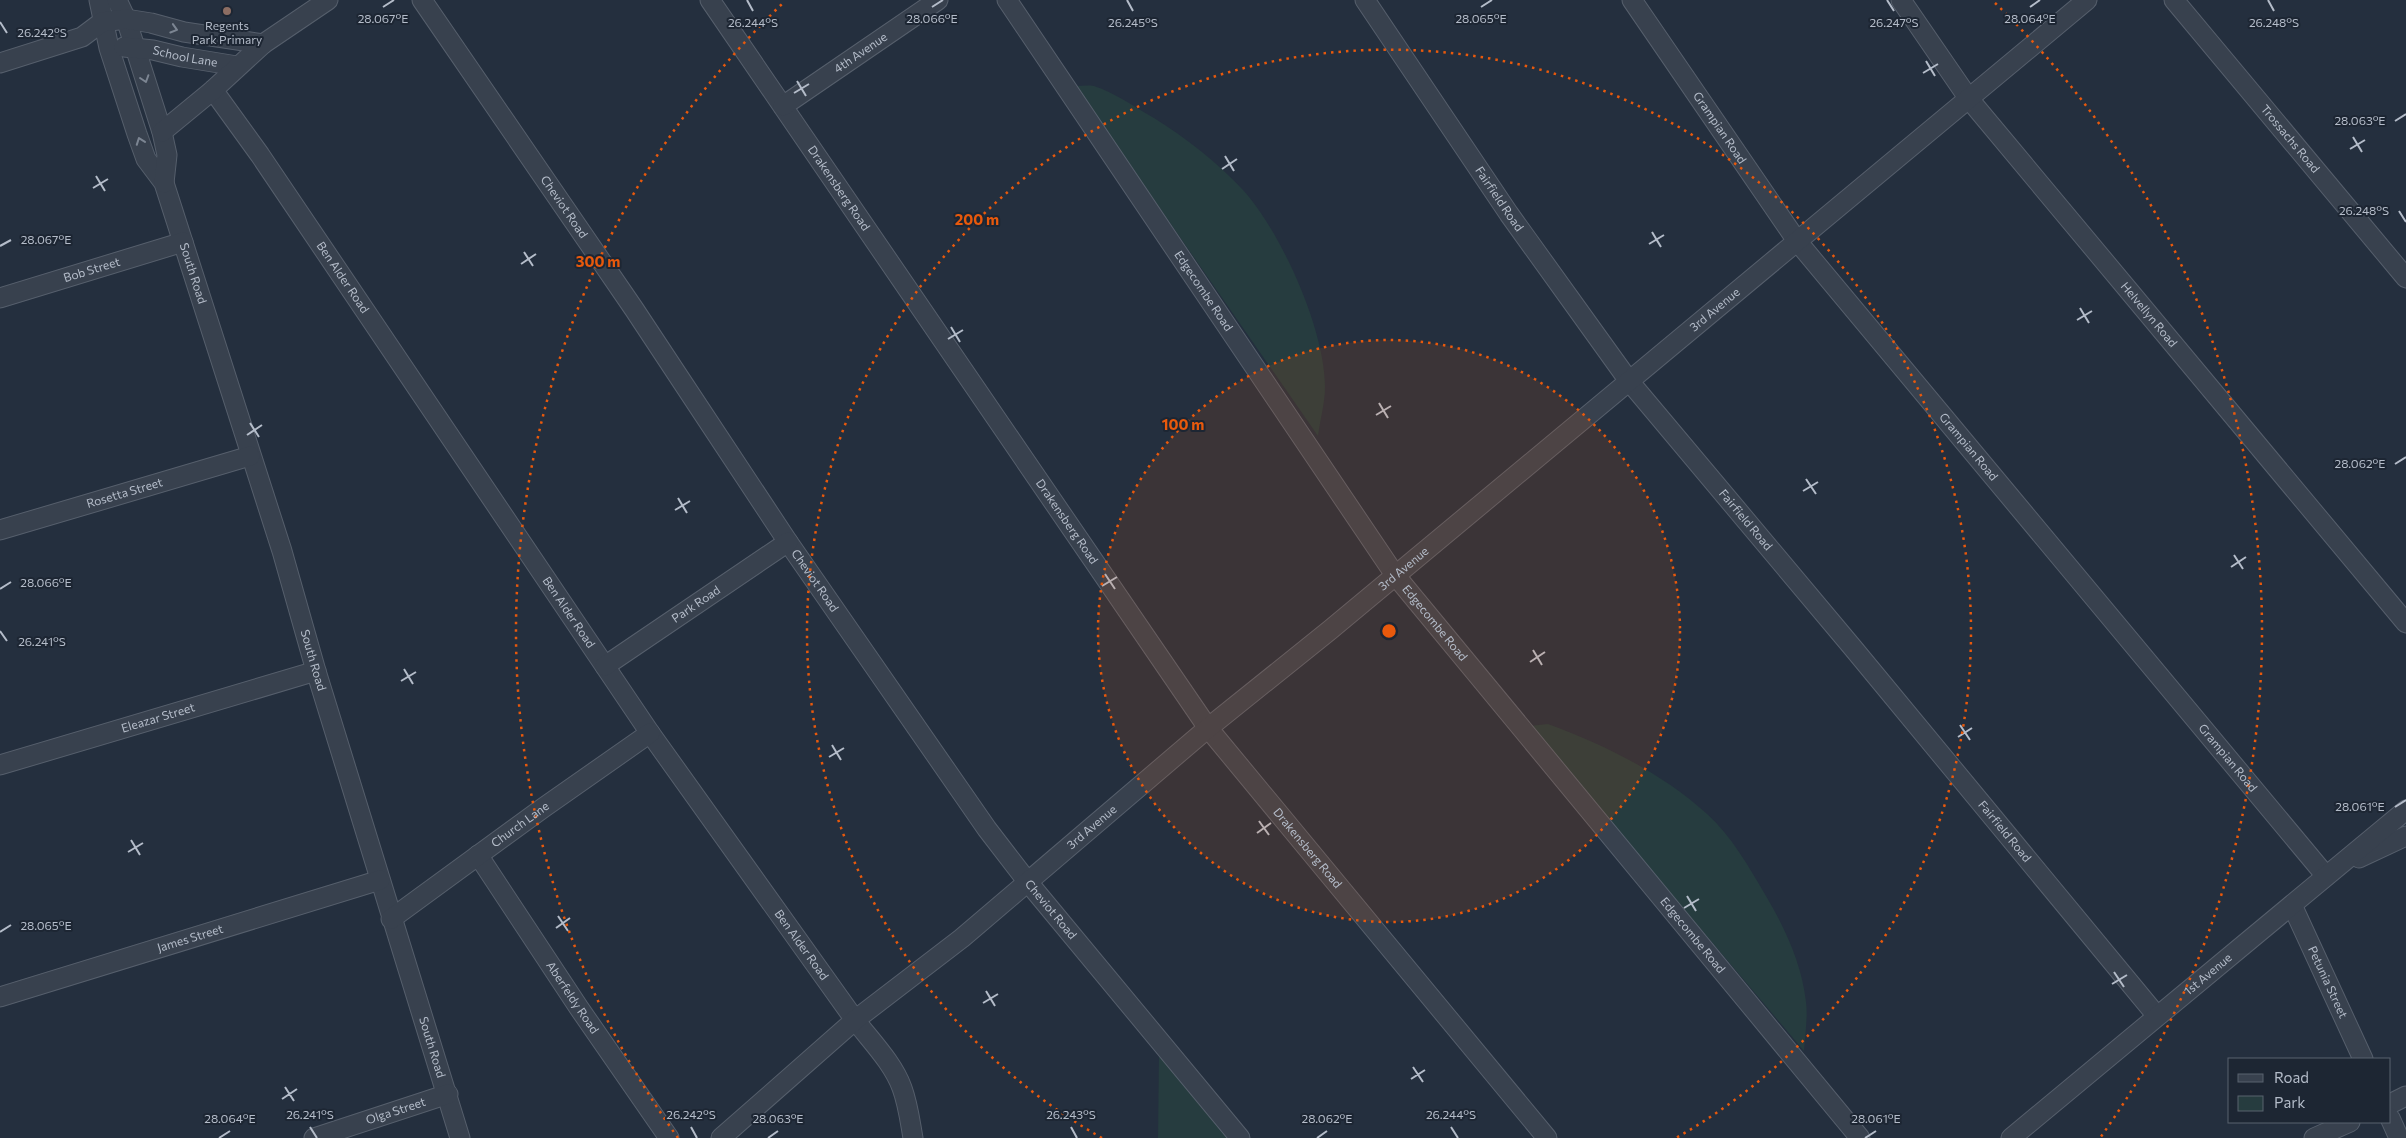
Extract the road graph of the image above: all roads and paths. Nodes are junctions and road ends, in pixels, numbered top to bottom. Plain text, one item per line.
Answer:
1 (99, 0) edge
2 (118, 0) edge
3 (328, 0) edge
4 (422, 0) edge
5 (710, 0) edge
6 (938, 0) edge
7 (1007, 0) edge
8 (1365, 0) edge
9 (1632, 0) edge
10 (1901, 0) edge
11 (2087, 0) edge
12 (2174, 0) edge
13 (126, 18) junction
14 (102, 22) junction
15 (82, 37) junction
16 (263, 44) junction
17 (134, 47) junction
18 (109, 48) junction
19 (0, 63) edge
20 (237, 66) junction
21 (213, 90) junction
22 (1969, 99) junction
23 (783, 106) junction
24 (162, 132) junction
25 (164, 183) junction
26 (1797, 241) junction
27 (183, 242) junction
28 (2406, 278) edge
29 (0, 298) edge
30 (1629, 381) junction
31 (250, 456) junction
32 (0, 530) edge
33 (788, 542) junction
34 (1395, 575) junction
35 (2406, 623) edge
36 (605, 666) junction
37 (316, 671) junction
38 (1208, 728) junction
39 (650, 733) junction
40 (0, 765) edge
41 (2406, 810) edge
42 (2406, 836) edge
43 (478, 855) junction
44 (2331, 872) junction
45 (380, 880) junction
46 (1027, 881) junction
47 (2292, 905) junction
48 (391, 919) junction
49 (0, 997) edge
50 (2157, 1016) junction
51 (855, 1020) junction
52 (2363, 1058) edge
53 (448, 1094) junction
54 (2406, 1096) edge
55 (2391, 1104) edge
56 (2391, 1120) edge
57 (2348, 1123) edge
58 (314, 1138) edge
59 (460, 1138) edge
60 (669, 1138) edge
61 (721, 1138) edge
62 (913, 1138) edge
63 (1240, 1138) edge
64 (1547, 1138) edge
65 (1860, 1138) edge
66 (2011, 1138) edge
67 (2314, 1138) edge
68 (2399, 1138) edge

1 - 14 street, South Road
2 - 13 street, South Road
3 - 16 street, School Lane
4 - 33 street, Cheviot Road
5 - 23 street, Drakensberg Road
6 - 23 street, 4th Avenue
7 - 34 street, Edgecombe Road
8 - 30 street, Fairfield Road
9 - 26 street, Grampian Road
10 - 22 street, Helvellyn Road
11 - 22 street, 3rd Avenue
12 - 28 street, Trossachs Road
13 - 14 street
13 -> 16 street, School Lane
13 - 17 street, South Road
14 - 15 street
14 - 18 street, South Road
15 - 18 street
15 - 19 street
16 - 20 street, School Lane
17 - 18 street, School Lane
17 - 20 street, School Lane
17 -> 24 street, South Road
25 -> 18 street, South Road
20 - 21 street, School Lane
21 - 24 street, School Lane
21 - 36 street, Ben Alder Road
22 - 26 street, 3rd Avenue
22 - 35 street, Helvellyn Road
23 - 38 street, Drakensberg Road
24 - 25 street, South Road
25 - 27 street, South Road
26 - 30 street, 3rd Avenue
26 - 44 street, Grampian Road
27 - 29 street, Bob Street
27 - 31 street, South Road
30 - 34 street, 3rd Avenue
30 - 50 street, Fairfield Road
31 - 32 street, Rosetta Street
31 - 37 street, South Road
33 - 36 street, Park Road
33 - 46 street, Cheviot Road
34 - 38 street, 3rd Avenue
34 - 65 street, Edgecombe Road
36 - 39 street, Ben Alder Road
37 - 40 street, Eleazar Street
37 - 45 street, South Road
38 - 46 street, 3rd Avenue
38 - 64 street, Drakensberg Road
39 - 43 street, Church Lane
39 - 51 street, Ben Alder Road
41 - 44 street, 1st Avenue
42 - 44 street
43 - 48 street, Church Lane
43 - 60 street, Aberfeldy Road
44 - 47 street, 1st Avenue
45 - 48 street, South Road
45 - 49 street, James Street
46 - 51 street, 3rd Avenue
46 - 63 street, Cheviot Road
47 - 50 street, 1st Avenue
47 - 52 street, Petunia Street
48 - 53 street, South Road
50 - 66 street, 1st Avenue
51 - 61 street, 3rd Avenue
51 - 62 street, Ben Alder Road
53 - 58 street, Olga Street
53 - 59 street, South Road
54 - 55 street
56 - 68 street
57 - 67 street

